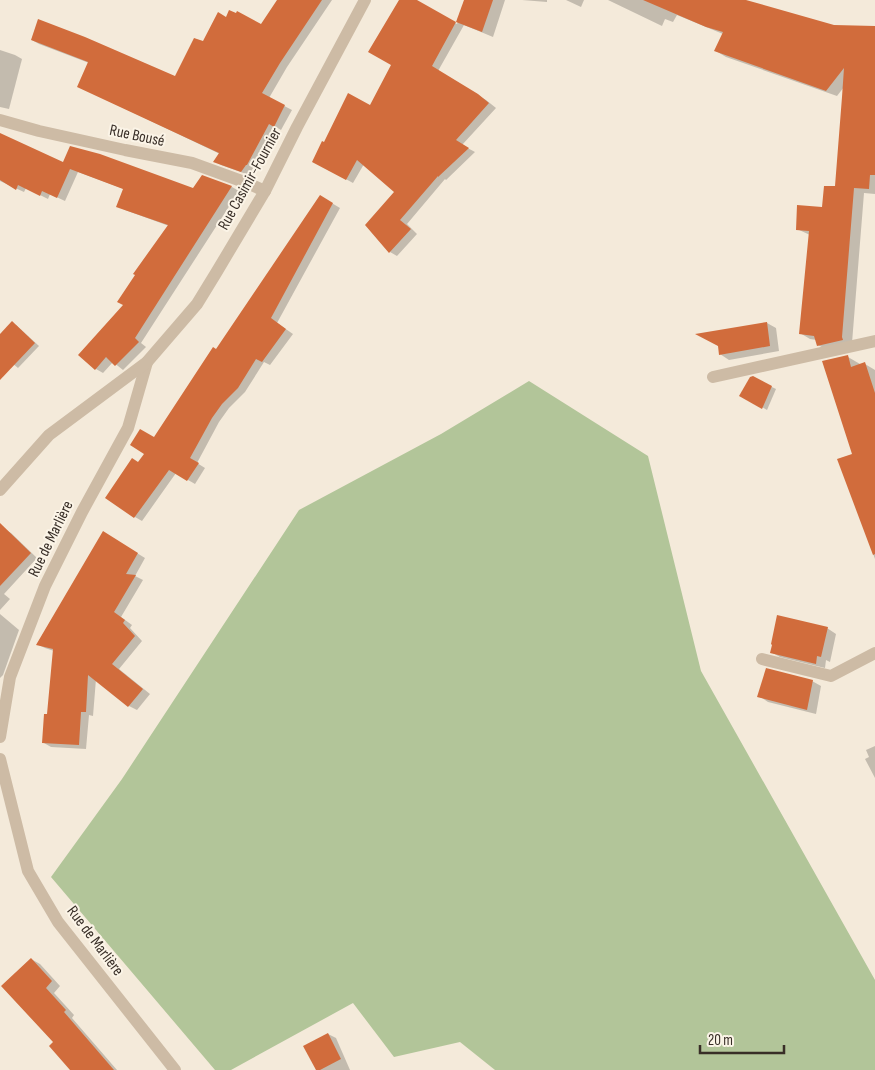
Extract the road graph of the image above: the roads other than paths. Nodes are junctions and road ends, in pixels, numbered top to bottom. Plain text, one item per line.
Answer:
1 (365, 0) edge
2 (0, 120) edge
3 (264, 191) junction
4 (875, 340) edge
5 (147, 362) junction
6 (713, 377) dead end
7 (0, 490) edge
8 (875, 653) edge
9 (762, 659) dead end
10 (0, 737) edge
11 (0, 759) edge
12 (175, 1070) edge

1 - 3 street, Rue Casimir-Fournier
2 - 3 street, Rue Bousé
3 - 5 street, Rue Casimir-Fournier
4 - 6 street
5 - 7 street
5 - 10 street, Rue de Marlière
8 - 9 street
11 - 12 street, Rue de Marlière

